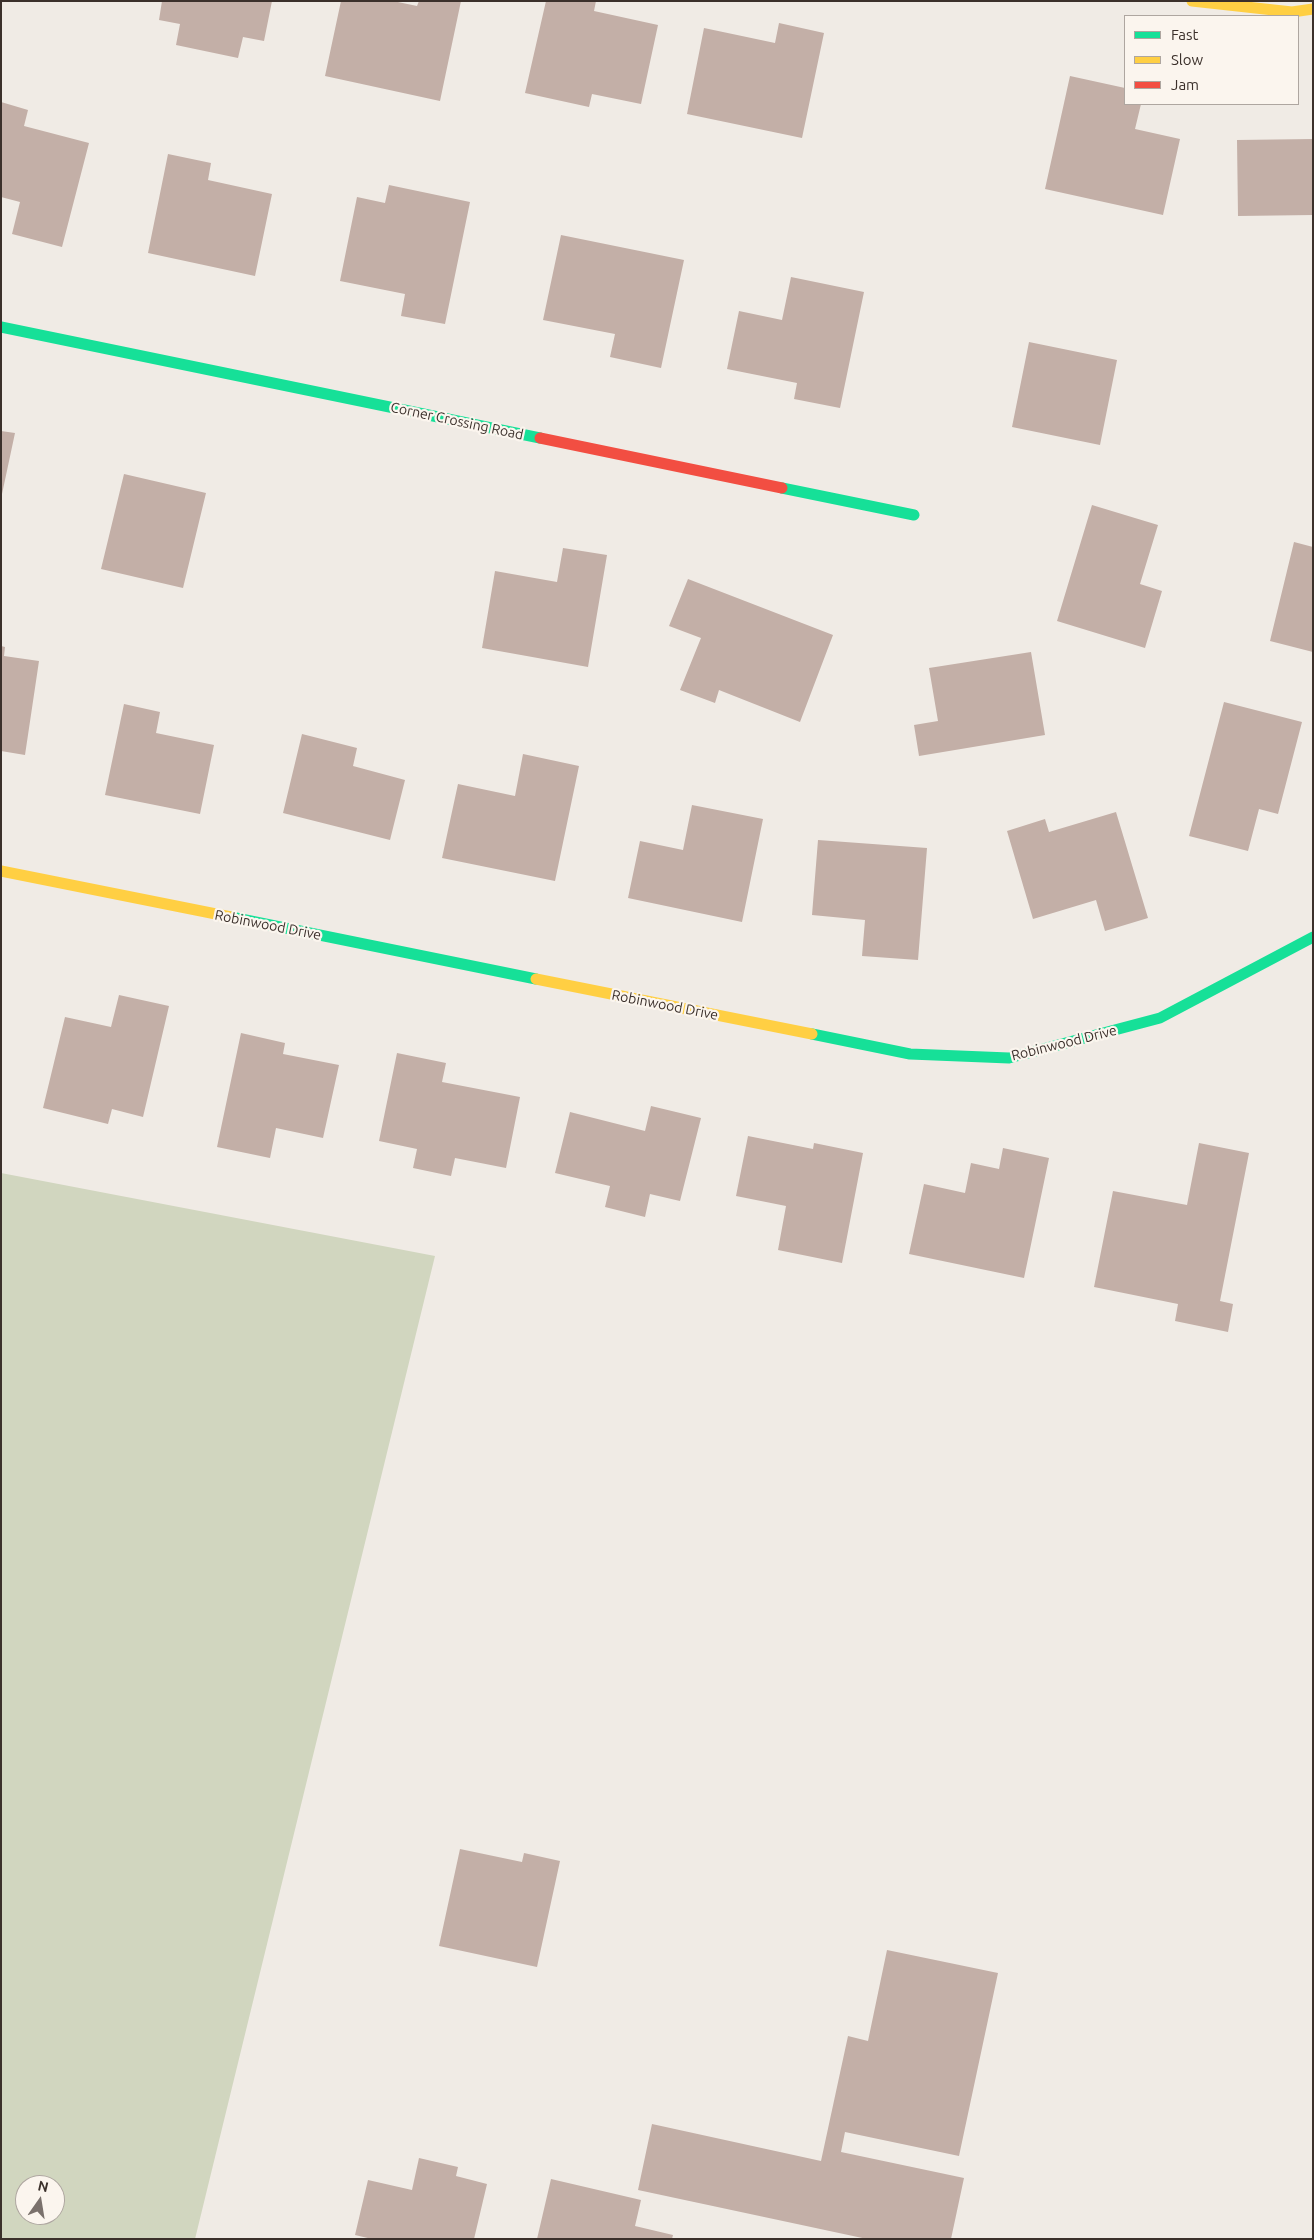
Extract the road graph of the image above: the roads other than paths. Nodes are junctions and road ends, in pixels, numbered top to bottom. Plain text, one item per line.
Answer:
1 (1192, 1) edge
2 (1313, 9) edge
3 (1, 327) edge
4 (914, 515) dead end
5 (1, 871) edge
6 (1312, 939) edge

1 - 2 street
3 - 4 street, Corner Crossing Road
5 - 6 street, Robinwood Drive

